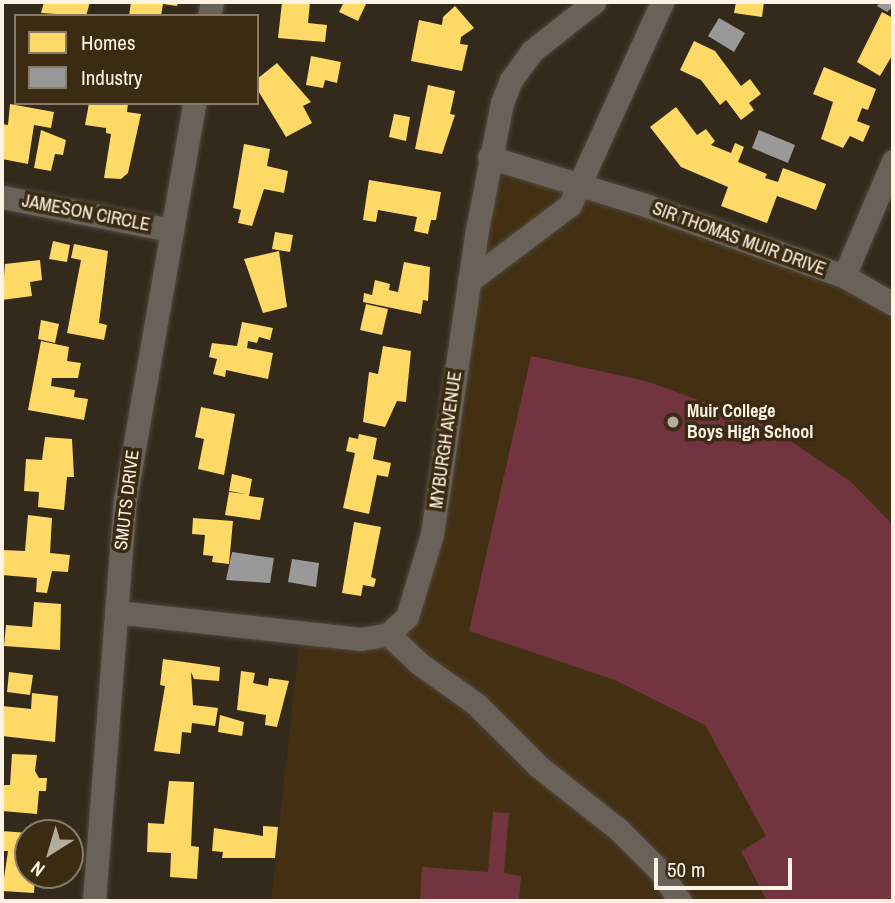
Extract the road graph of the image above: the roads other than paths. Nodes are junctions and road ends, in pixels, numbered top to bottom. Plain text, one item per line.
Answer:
1 (594, 2) edge
2 (662, 2) edge
3 (194, 105) edge
4 (489, 157) junction
5 (893, 161) edge
6 (580, 184) junction
7 (2, 197) edge
8 (170, 230) junction
9 (844, 276) junction
10 (469, 281) junction
11 (893, 304) edge
12 (116, 612) junction
13 (388, 634) junction
14 (94, 901) edge
15 (680, 901) edge

1 - 4 street, MYBURGH AVENUE
2 - 6 street
3 - 8 street, SMUTS DRIVE
4 - 6 street, SIR THOMAS MUIR DRIVE
4 - 10 street, MYBURGH AVENUE
5 - 9 street
6 - 9 street, SIR THOMAS MUIR DRIVE
6 - 10 street
7 - 8 street, JAMESON CIRCLE
8 - 12 street, SMUTS DRIVE
9 - 11 street, SIR THOMAS MUIR DRIVE
10 - 13 street, MYBURGH AVENUE
12 - 13 street
12 - 14 street, SMUTS DRIVE
13 - 15 street

